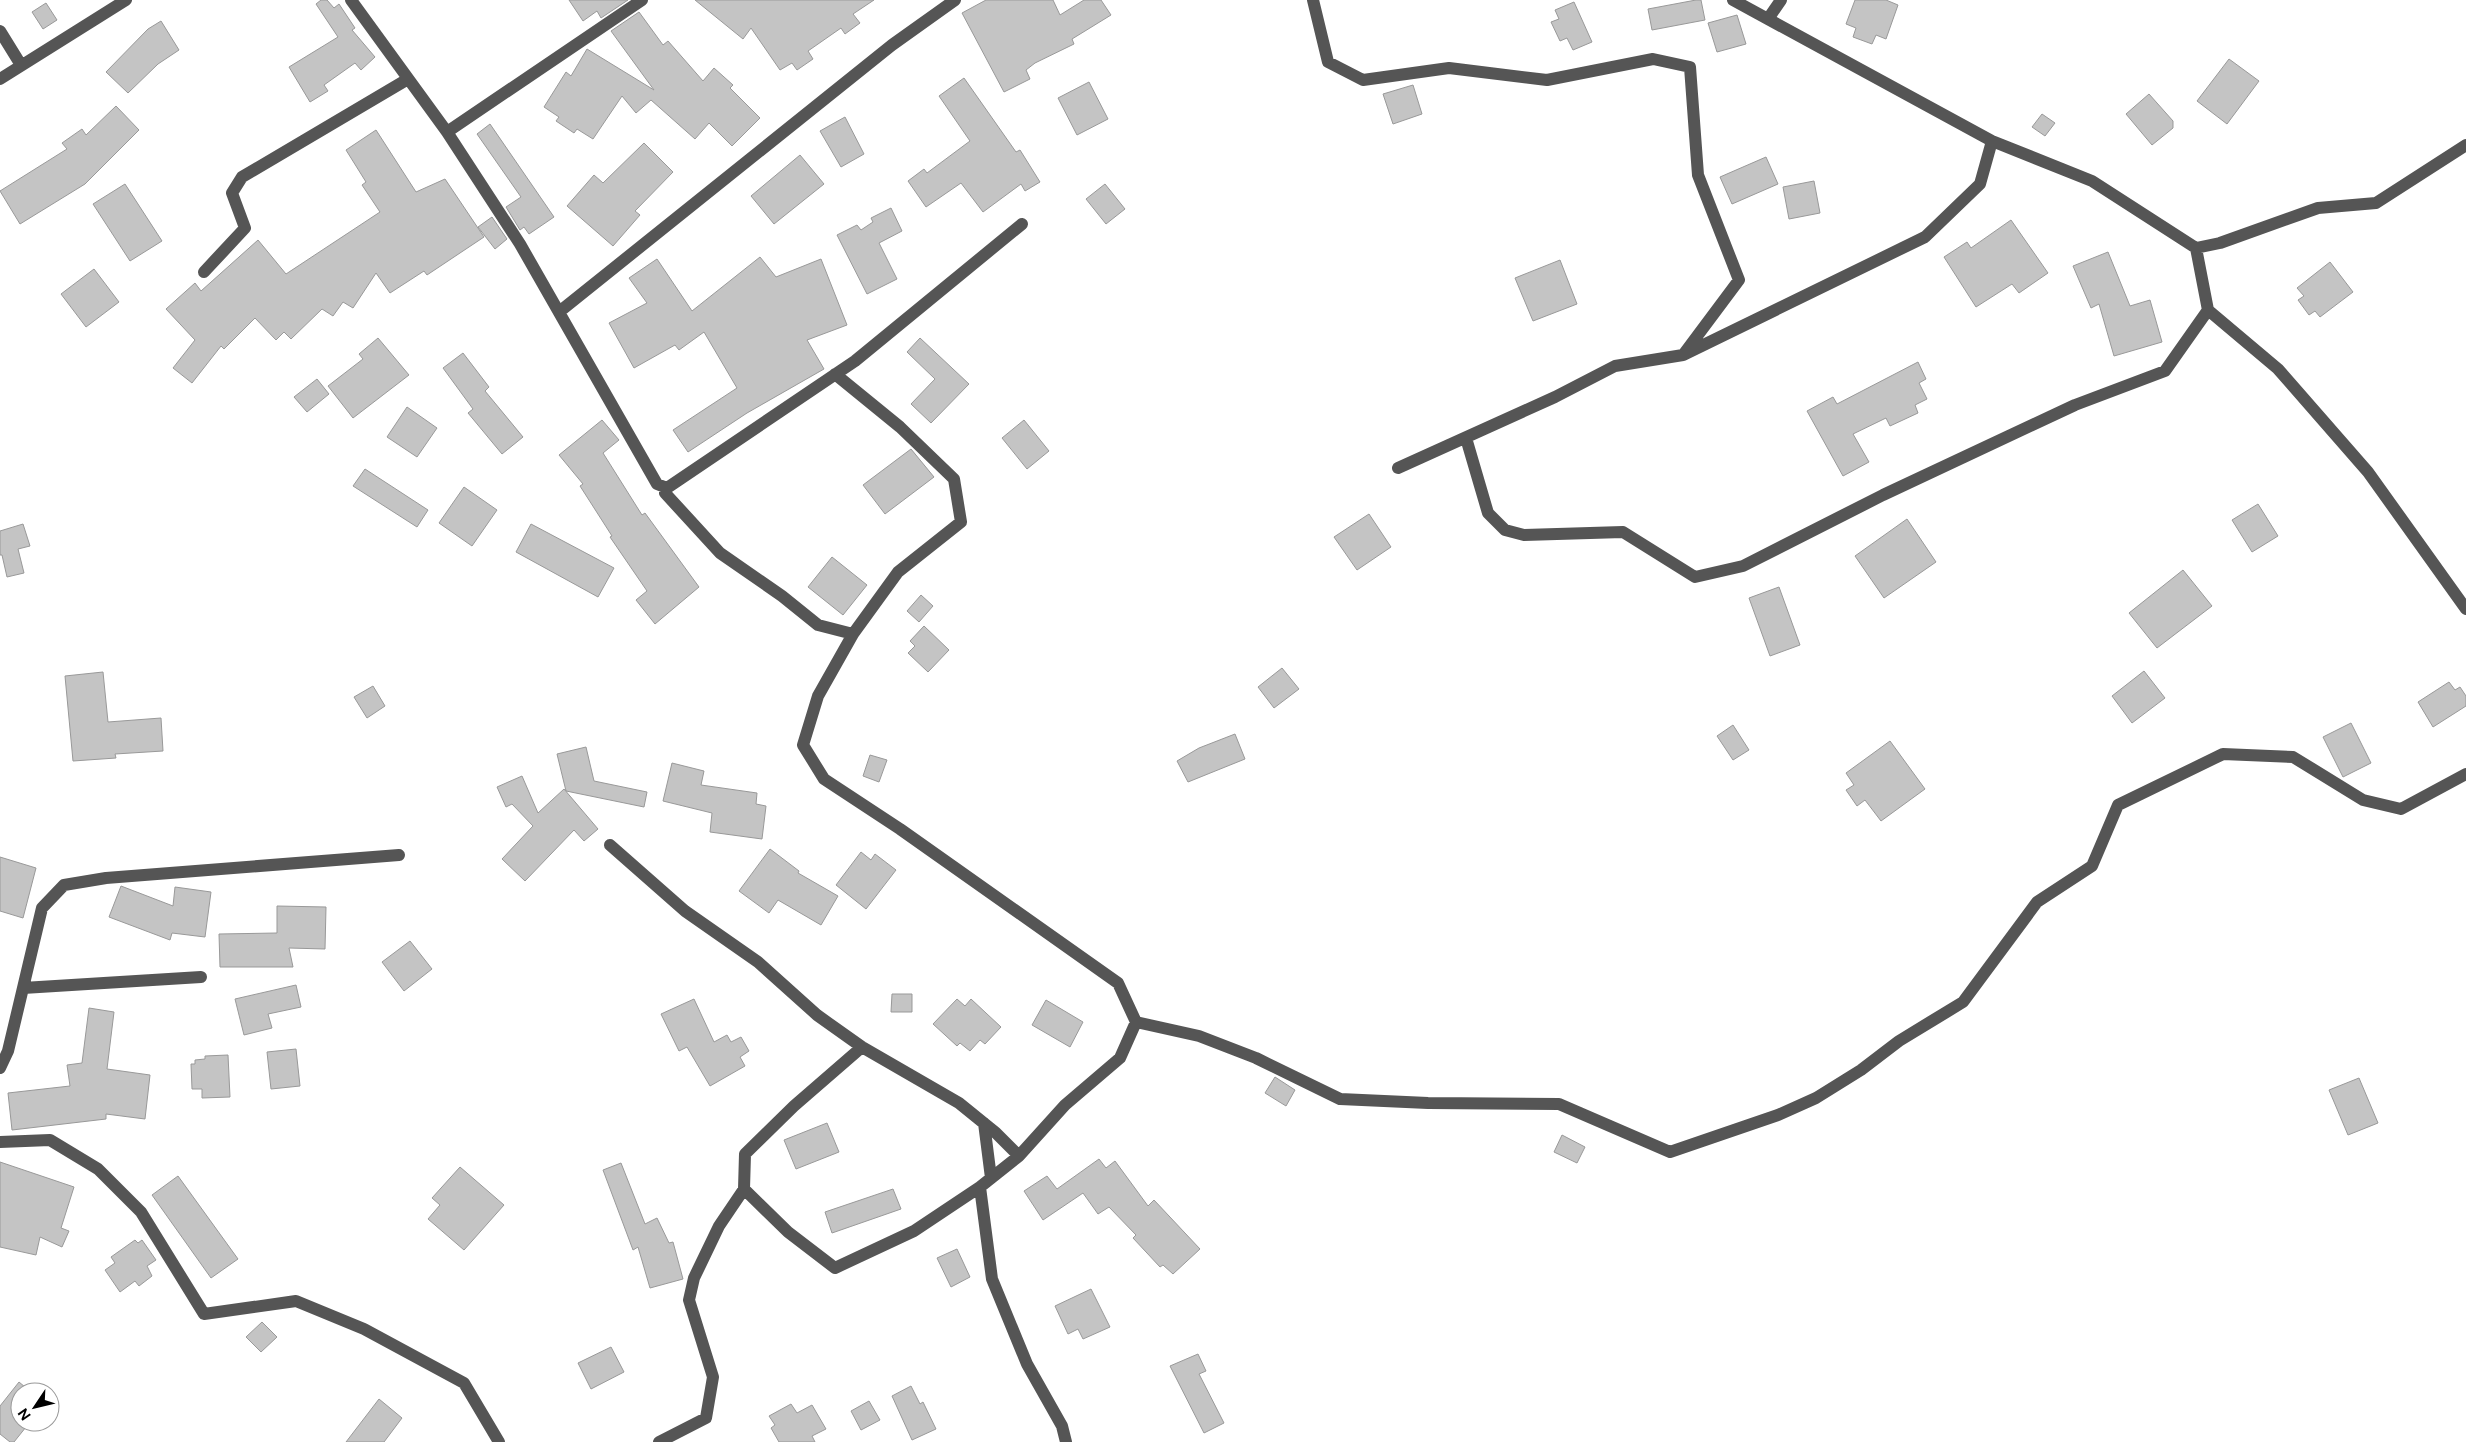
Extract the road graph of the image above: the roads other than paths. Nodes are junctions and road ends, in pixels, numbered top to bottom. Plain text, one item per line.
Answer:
1 (126, 0) edge
2 (351, 0) edge
3 (642, 0) edge
4 (955, 0) edge
5 (1313, 0) edge
6 (1733, 0) edge
7 (1781, 0) edge
8 (1768, 19) junction
9 (0, 31) edge
10 (21, 65) junction
11 (0, 79) edge
12 (408, 79) junction
13 (447, 132) junction
14 (1992, 141) junction
15 (2466, 145) edge
16 (1022, 224) dead end
17 (2196, 248) junction
18 (204, 272) dead end
19 (2208, 310) junction
20 (559, 312) junction
21 (1683, 355) junction
22 (835, 374) junction
23 (1466, 438) junction
24 (1398, 468) dead end
25 (667, 488) junction
26 (2466, 609) edge
27 (853, 634) junction
28 (2466, 774) edge
29 (610, 845) dead end
30 (400, 856) dead end
31 (201, 977) dead end
32 (23, 988) junction
33 (1136, 1022) junction
34 (862, 1048) junction
35 (0, 1068) edge
36 (984, 1123) junction
37 (0, 1142) edge
38 (1019, 1156) junction
39 (991, 1178) junction
40 (980, 1187) junction
41 (744, 1189) junction
42 (498, 1442) edge
43 (661, 1442) edge
44 (1066, 1442) edge

1 - 10 street
2 - 12 street
3 - 13 street
4 - 20 street
5 - 21 street
6 - 8 street
7 - 8 street
8 - 14 street
9 - 10 street
10 - 11 street
12 - 13 street
12 - 18 street
13 - 20 street
14 - 17 street
14 - 21 street
15 - 17 street
16 - 22 street
17 - 19 street
19 - 23 street
19 - 26 street
20 - 25 street
21 - 23 street
22 - 25 street
22 - 27 street
23 - 24 street
25 - 27 street
27 - 33 street
28 - 33 street
29 - 34 street
30 - 32 street
31 - 32 street
32 - 35 street
33 - 38 street
34 - 36 street
34 - 41 street
36 - 38 street
36 - 39 street
37 - 42 street
38 - 39 street
39 - 40 street
40 - 41 street
40 - 44 street
41 - 43 street

